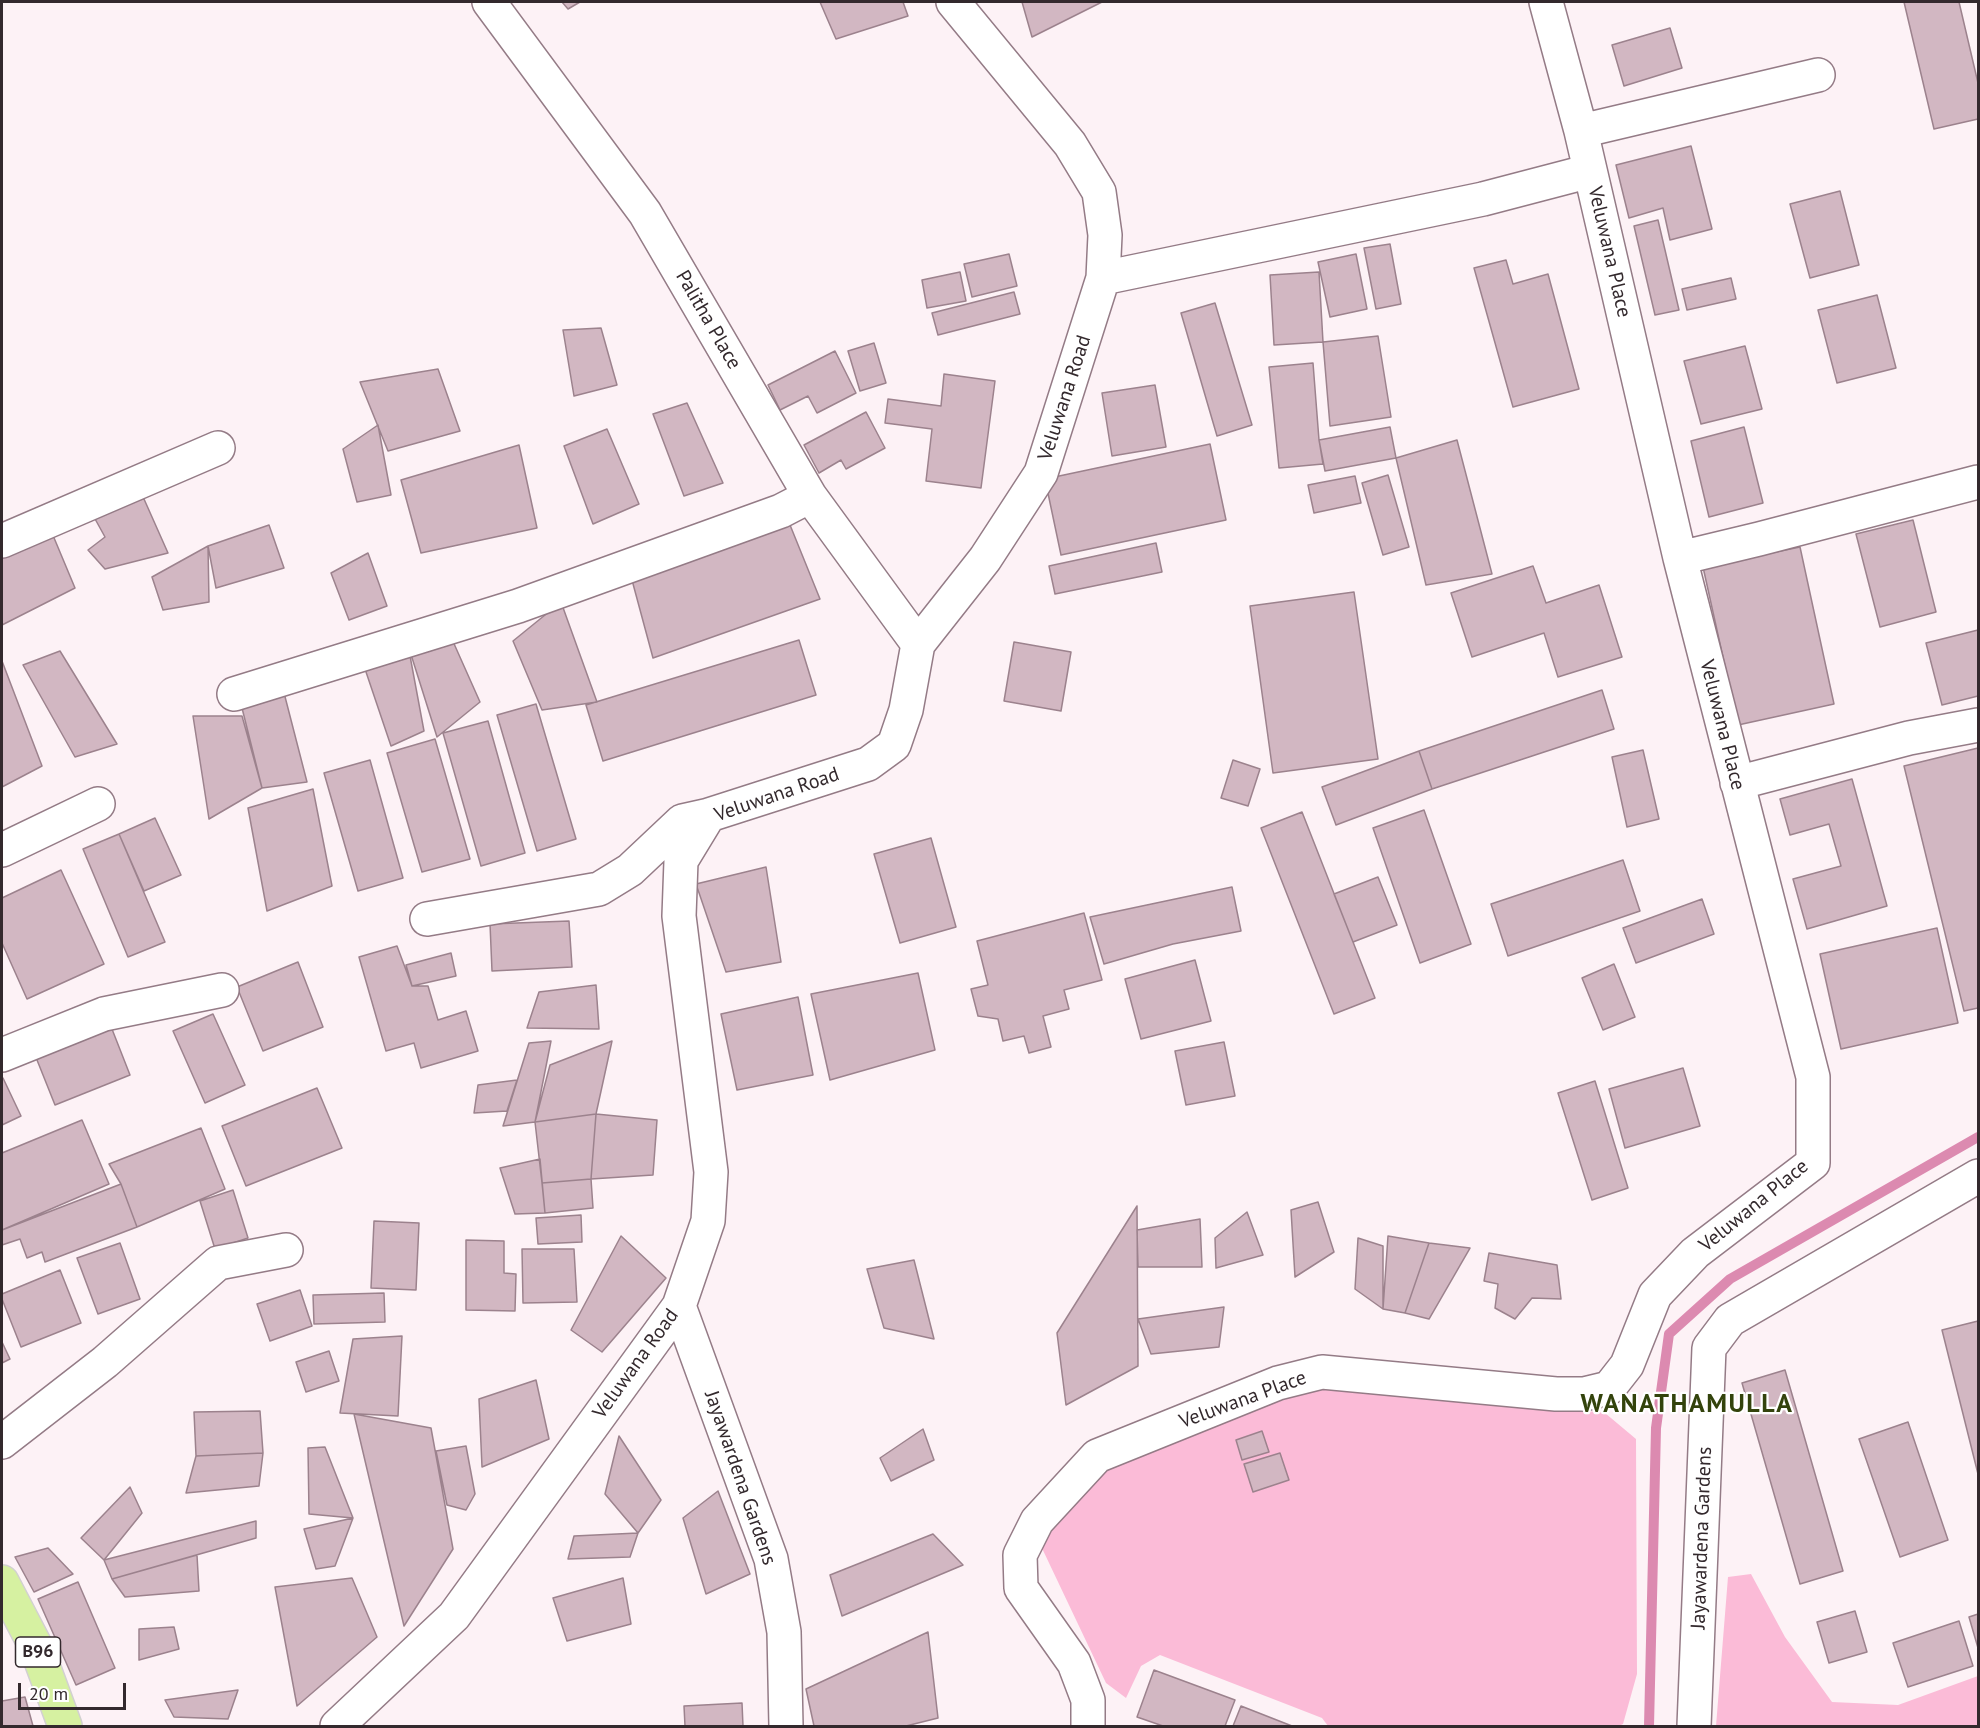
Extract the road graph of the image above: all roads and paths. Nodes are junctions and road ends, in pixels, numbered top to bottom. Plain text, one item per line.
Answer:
1 (489, 2) edge
2 (1546, 2) edge
3 (959, 4) edge
4 (1818, 75) dead end
5 (1581, 131) junction
6 (1590, 171) junction
7 (1103, 278) junction
8 (218, 448) dead end
9 (1978, 482) edge
10 (810, 496) junction
11 (2, 541) edge
12 (1680, 558) junction
13 (918, 644) junction
14 (234, 694) dead end
15 (1978, 725) edge
16 (1737, 783) junction
17 (98, 804) dead end
18 (710, 815) junction
19 (2, 850) edge
20 (427, 919) dead end
21 (222, 990) dead end
22 (2, 1055) edge
23 (1978, 1176) edge
24 (286, 1250) dead end
25 (679, 1306) junction
26 (2, 1442) edge
27 (2, 1582) edge
28 (65, 1726) edge
29 (337, 1726) edge
30 (786, 1726) edge
31 (1088, 1726) edge
32 (1694, 1726) edge

1 - 10 street, Palitha Place
2 - 5 street, Veluwana Place
3 - 7 street, Veluwana Road
4 - 5 street
5 - 6 street, Veluwana Place
6 - 7 street
6 - 12 street, Veluwana Place
7 - 13 street, Veluwana Road
8 - 11 street
9 - 12 street
10 - 13 street, Palitha Place
10 - 14 street
12 - 16 street, Veluwana Place
13 - 18 street, Veluwana Road
15 - 16 street
16 - 31 street, Veluwana Place
17 - 19 street
18 - 20 street
18 - 25 street, Veluwana Road
21 - 22 street
23 - 32 street, Jayawardena Gardens
24 - 26 street
25 - 29 street, Veluwana Road
25 - 30 street, Jayawardena Gardens
27 - 28 main road, B96

